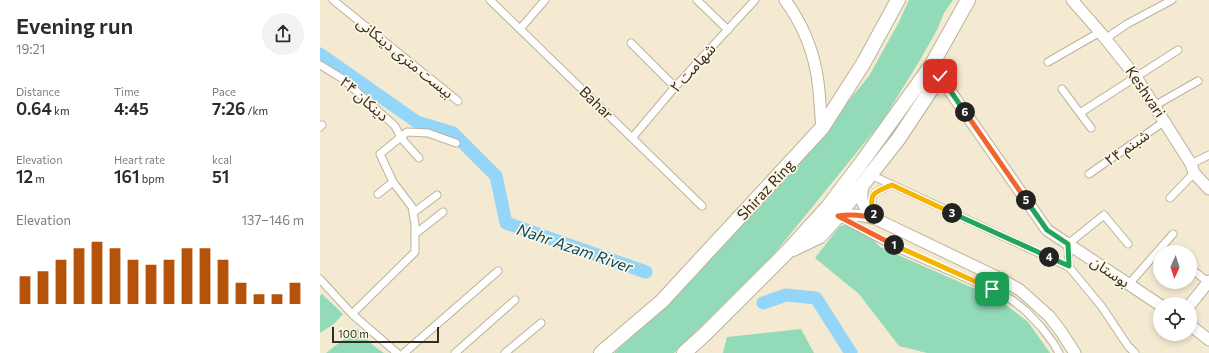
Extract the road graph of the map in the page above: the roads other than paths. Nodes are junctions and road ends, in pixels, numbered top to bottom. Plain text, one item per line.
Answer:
1 (333, 0) edge
2 (490, 0) edge
3 (545, 0) edge
4 (697, 0) edge
5 (755, 0) edge
6 (786, 0) edge
7 (898, 0) edge
8 (968, 0) edge
9 (1072, 0) edge
10 (1172, 0) edge
11 (520, 29) junction
12 (728, 30) junction
13 (1103, 35) junction
14 (631, 43) dead end
15 (1178, 50) dead end
16 (1048, 62) dead end
17 (320, 65) edge
18 (936, 71) junction
19 (1136, 77) junction
20 (1198, 81) dead end
21 (675, 87) junction
22 (1062, 89) dead end
23 (458, 101) dead end
24 (1154, 106) junction
25 (1080, 113) junction
26 (1165, 122) junction
27 (822, 128) junction
28 (1091, 128) dead end
29 (401, 138) junction
30 (632, 138) junction
31 (456, 142) dead end
32 (1209, 155) edge
33 (419, 158) dead end
34 (1193, 169) junction
35 (1089, 174) dead end
36 (867, 180) junction
37 (392, 182) junction
38 (892, 185) junction
39 (1209, 189) edge
40 (378, 194) dead end
41 (437, 195) dead end
42 (1170, 198) dead end
43 (702, 206) dead end
44 (443, 212) dead end
45 (413, 213) junction
46 (838, 216) junction
47 (876, 219) junction
48 (415, 234) junction
49 (1173, 234) dead end
50 (1068, 244) junction
51 (1128, 244) dead end
52 (787, 252) junction
53 (1069, 266) junction
54 (498, 271) dead end
55 (1197, 273) edge
56 (320, 279) edge
57 (1208, 281) edge
58 (1128, 284) junction
59 (1195, 297) edge
60 (515, 300) dead end
61 (1153, 300) edge
62 (352, 314) junction
63 (540, 323) dead end
64 (1197, 331) edge
65 (1209, 340) edge
66 (397, 353) edge
67 (404, 353) edge
68 (455, 353) edge
69 (506, 353) edge
70 (601, 353) edge
71 (684, 353) edge
72 (1059, 353) edge
73 (1075, 353) edge
74 (1135, 353) edge

1 - 23 street, بیست متری دینکانی
2 - 11 street, Bahar
3 - 11 street
4 - 12 street
5 - 12 street, ۲ شهامت
6 - 27 street
7 - 27 highway, Shiraz Ring
8 - 18 highway
9 - 13 street, Keshvari
10 - 13 street
11 - 30 street, Bahar
12 - 21 street, ۲ شهامت
13 - 16 street
13 - 19 street, Keshvari
14 - 21 street
15 - 19 street
17 - 29 street, ۲۴ دینکان
18 - 36 highway
18 - 50 street, بوستان
18 - 52 highway
19 - 24 street, Keshvari
19 - 25 street
20 - 24 street
21 - 30 street, ۲ شهامت
22 - 25 street
24 - 26 street, Keshvari
25 - 28 street
26 - 34 street, Keshvari
26 - 35 street, ۲۴ شبنم
27 - 70 highway, Shiraz Ring
29 - 31 street
29 - 33 street, ۲۴ دینکان
29 - 37 street
30 - 43 street, Bahar
32 - 34 street
34 - 39 street, Keshvari
34 - 42 street
36 - 38 street
36 - 46 highway
36 - 47 street
37 - 40 street
37 - 45 street
38 - 47 street
38 - 53 street
41 - 45 street
44 - 48 street
45 - 48 street
46 - 47 street
46 - 52 highway
46 - 72 street
47 - 73 street
48 - 62 street
49 - 58 street
50 - 51 street
50 - 53 street
50 - 58 street, بوستان
52 - 71 highway
53 - 74 street
54 - 67 street
55 - 57 street
56 - 62 street
57 - 59 street
58 - 61 street, بوستان
60 - 68 street
62 - 66 street
63 - 69 street
64 - 65 street

